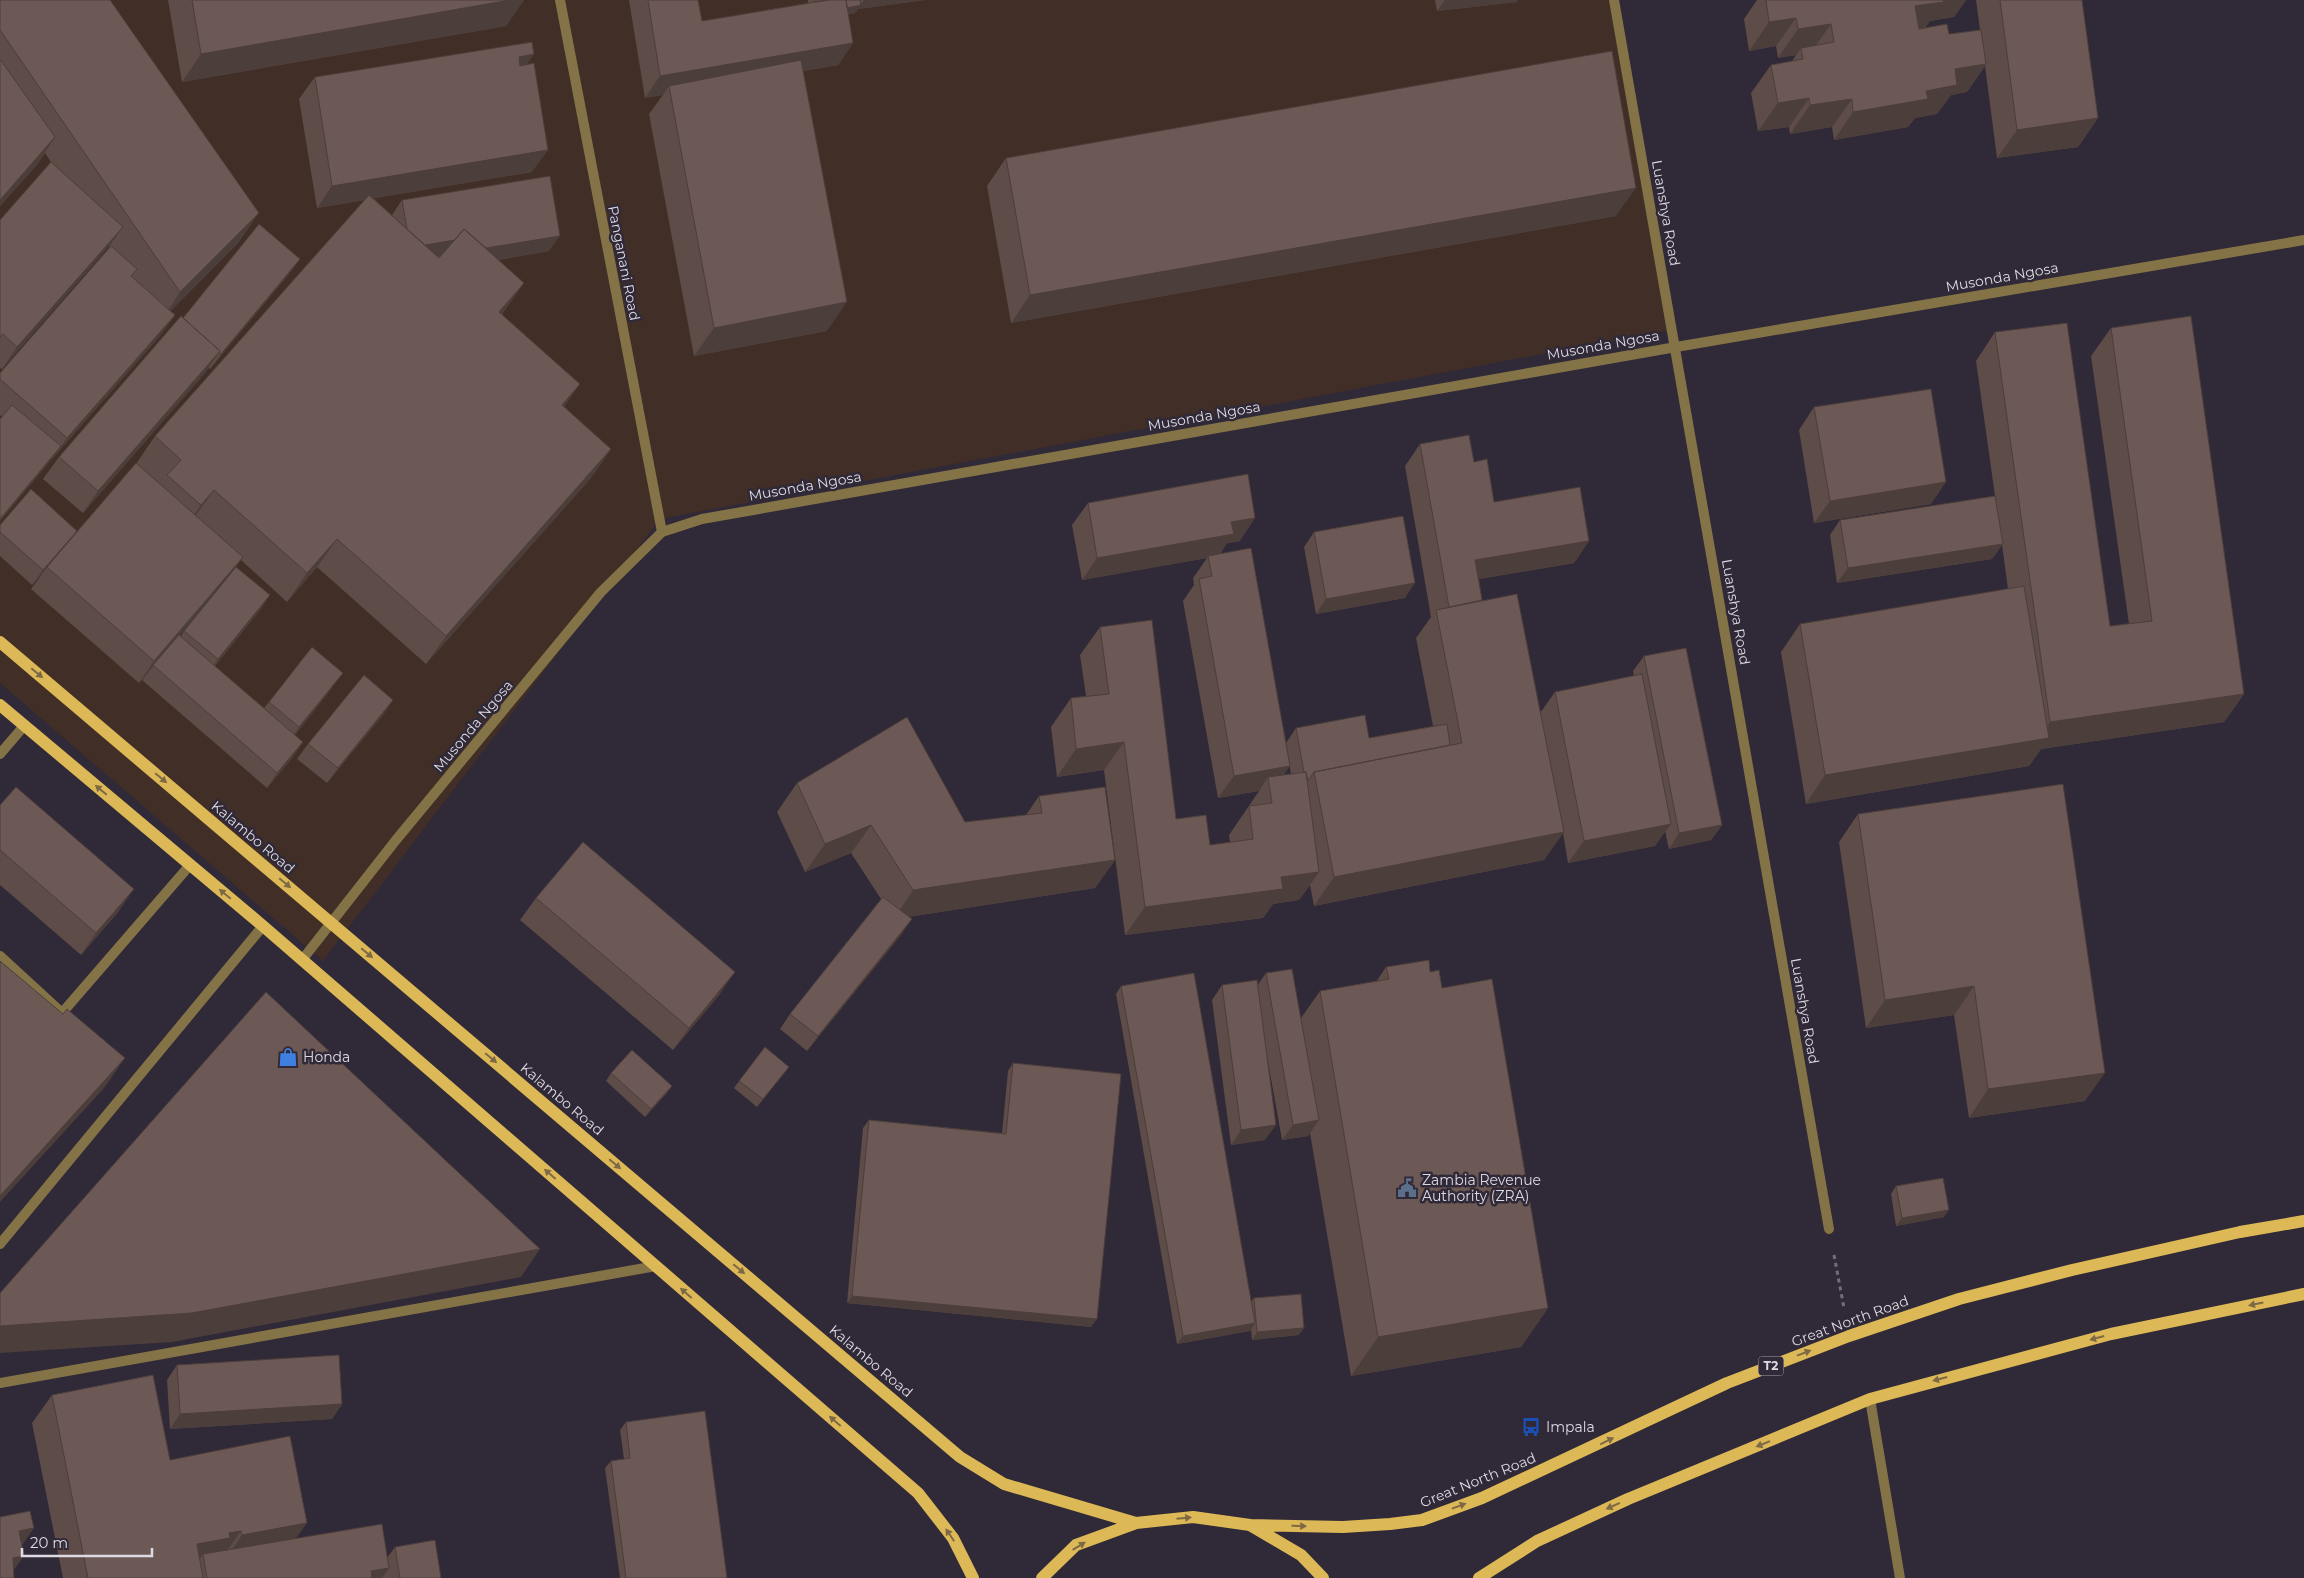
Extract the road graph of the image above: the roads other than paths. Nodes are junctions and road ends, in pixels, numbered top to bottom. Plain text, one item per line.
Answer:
1 (560, 0) edge
2 (1614, 0) edge
3 (2304, 240) edge
4 (1676, 346) junction
5 (662, 532) junction
6 (0, 642) edge
7 (0, 705) edge
8 (24, 726) junction
9 (0, 754) edge
10 (190, 865) junction
11 (330, 922) junction
12 (262, 926) junction
13 (0, 956) edge
14 (302, 960) junction
15 (2304, 1221) edge
16 (1829, 1229) road end
17 (0, 1244) edge
18 (656, 1266) junction
19 (2304, 1294) edge
20 (0, 1383) edge
21 (1870, 1399) junction
22 (1136, 1522) junction
23 (1250, 1526) junction
24 (973, 1578) edge
25 (1042, 1578) edge
26 (1323, 1578) edge
27 (1479, 1578) edge
28 (1900, 1578) edge

1 - 5 street, Panganani Road
2 - 4 street, Luanshya Road
3 - 4 street, Musonda Ngosa
4 - 5 street, Musonda Ngosa
4 - 16 street, Luanshya Road
5 - 11 street, Musonda Ngosa
6 -> 11 main road, Kalambo Road
7 - 8 main road
8 - 9 street
10 -> 8 main road
12 -> 10 main road
10 - 13 street
11 - 14 street, Musonda Ngosa
11 -> 22 main road, Kalambo Road
12 - 14 main road
12 - 17 street
18 -> 14 main road
23 -> 15 main road, Great North Road / T2
18 - 20 street
24 -> 18 main road
19 -> 21 main road
21 -> 27 main road
21 - 28 street
22 -> 23 main road
25 -> 22 main road
23 - 26 main road

